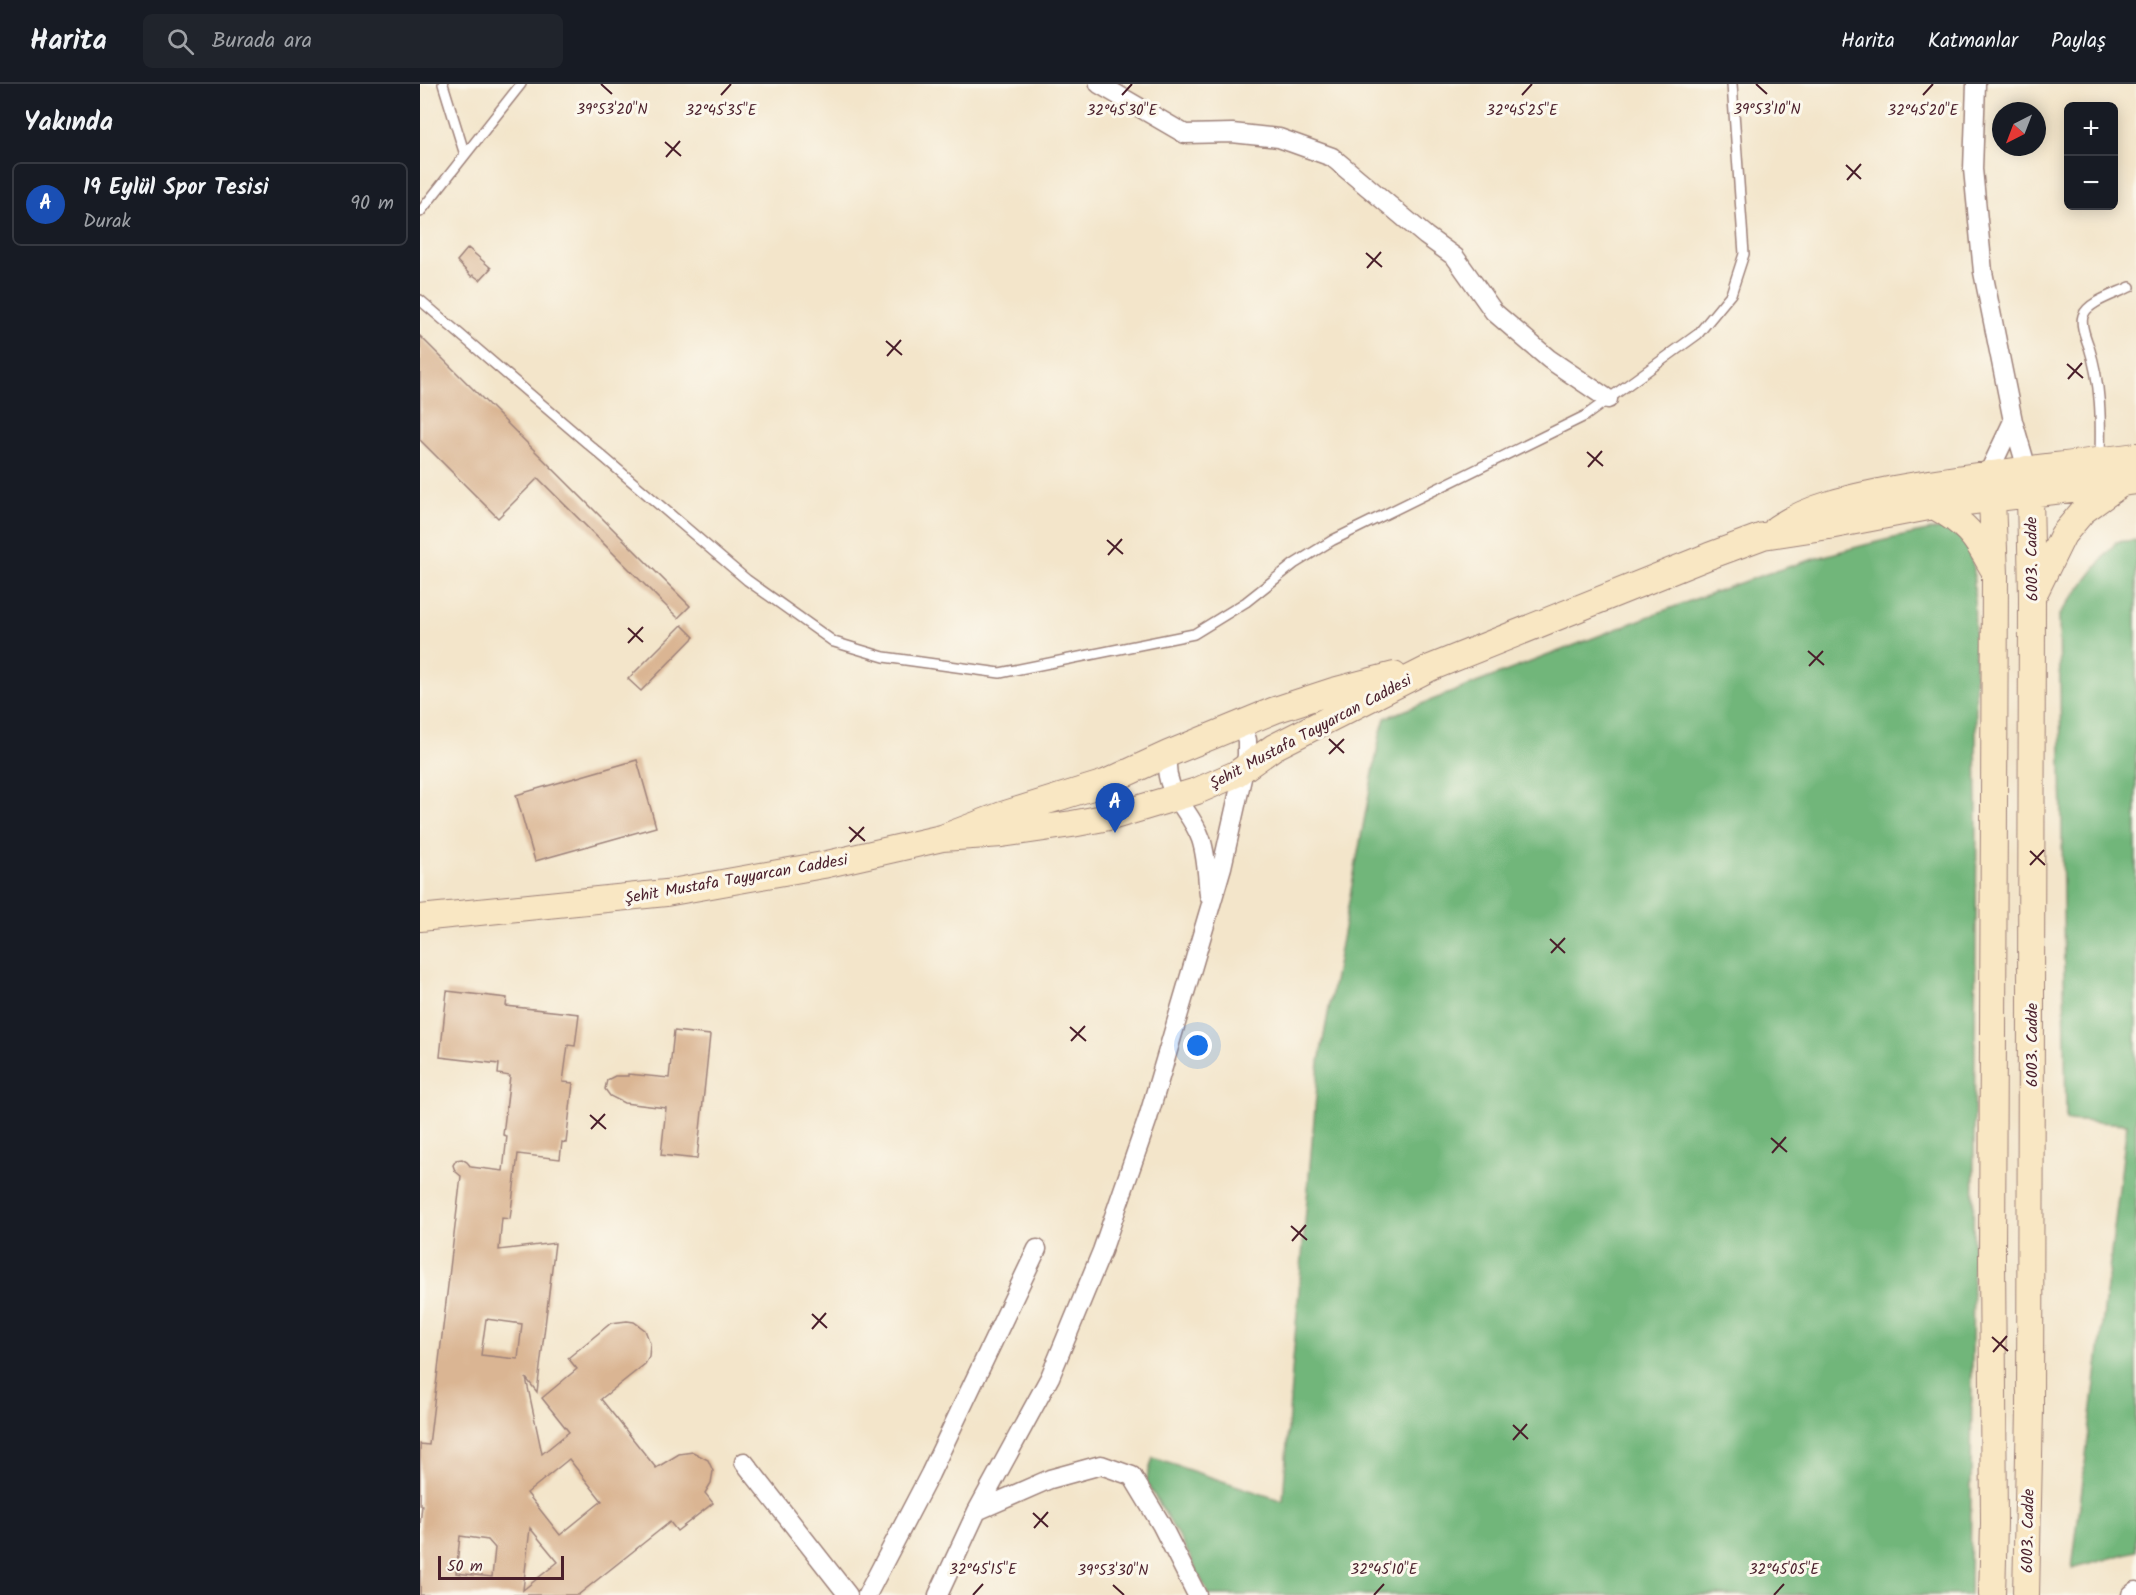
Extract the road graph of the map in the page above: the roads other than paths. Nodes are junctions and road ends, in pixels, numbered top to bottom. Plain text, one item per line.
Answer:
1 (443, 84) edge
2 (521, 84) edge
3 (1099, 84) edge
4 (1732, 84) edge
5 (1976, 84) edge
6 (465, 155) junction
7 (420, 212) edge
8 (2130, 287) dead end
9 (420, 300) edge
10 (1608, 399) junction
11 (2013, 421) junction
12 (2136, 456) edge
13 (2100, 461) junction
14 (2027, 469) junction
15 (1988, 474) junction
16 (2130, 482) edge
17 (2030, 495) junction
18 (1992, 500) junction
19 (1934, 506) junction
20 (1763, 536) junction
21 (1995, 574) junction
22 (2032, 597) junction
23 (1430, 668) junction
24 (1241, 723) junction
25 (1168, 754) junction
26 (1246, 769) junction
27 (1176, 798) junction
28 (942, 838) junction
29 (1209, 906) junction
30 (420, 918) edge
31 (1037, 1249) dead end
32 (744, 1462) dead end
33 (977, 1511) junction
34 (2030, 1590) edge
35 (2136, 1591) edge
36 (848, 1595) edge
37 (867, 1595) edge
38 (938, 1595) edge
39 (1197, 1595) edge
40 (1992, 1595) edge
41 (2131, 1595) edge

1 - 6 lane
2 - 6 lane
3 - 10 street
4 - 10 lane
5 - 11 street
6 - 7 lane
8 - 13 lane
9 - 10 lane
11 - 14 street
11 - 15 street
12 - 13 main road
13 - 14 main road
14 - 15 main road, Şehit Mustafa Tayyarcan Caddesi
14 - 17 main road, 6003. Cadde
15 - 18 main road, 6003. Cadde
15 - 20 main road, Şehit Mustafa Tayyarcan Caddesi
16 - 17 main road
16 - 22 main road
17 - 18 main road, Şehit Mustafa Tayyarcan Caddesi
17 - 22 main road, 6003. Cadde
18 - 19 main road, Şehit Mustafa Tayyarcan Caddesi
18 - 21 main road, 6003. Cadde
19 - 20 main road, Şehit Mustafa Tayyarcan Caddesi
19 - 21 main road
20 - 23 main road, Şehit Mustafa Tayyarcan Caddesi
21 - 40 main road, 6003. Cadde
22 - 34 main road, 6003. Cadde
23 - 24 main road, Şehit Mustafa Tayyarcan Caddesi
23 - 26 main road, Şehit Mustafa Tayyarcan Caddesi
24 - 25 main road, Şehit Mustafa Tayyarcan Caddesi
24 - 26 street
25 - 27 street
25 - 28 main road, Şehit Mustafa Tayyarcan Caddesi
26 - 27 main road, Şehit Mustafa Tayyarcan Caddesi
26 - 29 street
27 - 28 main road, Şehit Mustafa Tayyarcan Caddesi
27 - 29 street
28 - 30 main road, Şehit Mustafa Tayyarcan Caddesi
29 - 33 street
31 - 37 street
32 - 36 street
33 - 38 street
33 - 39 street
35 - 41 street

